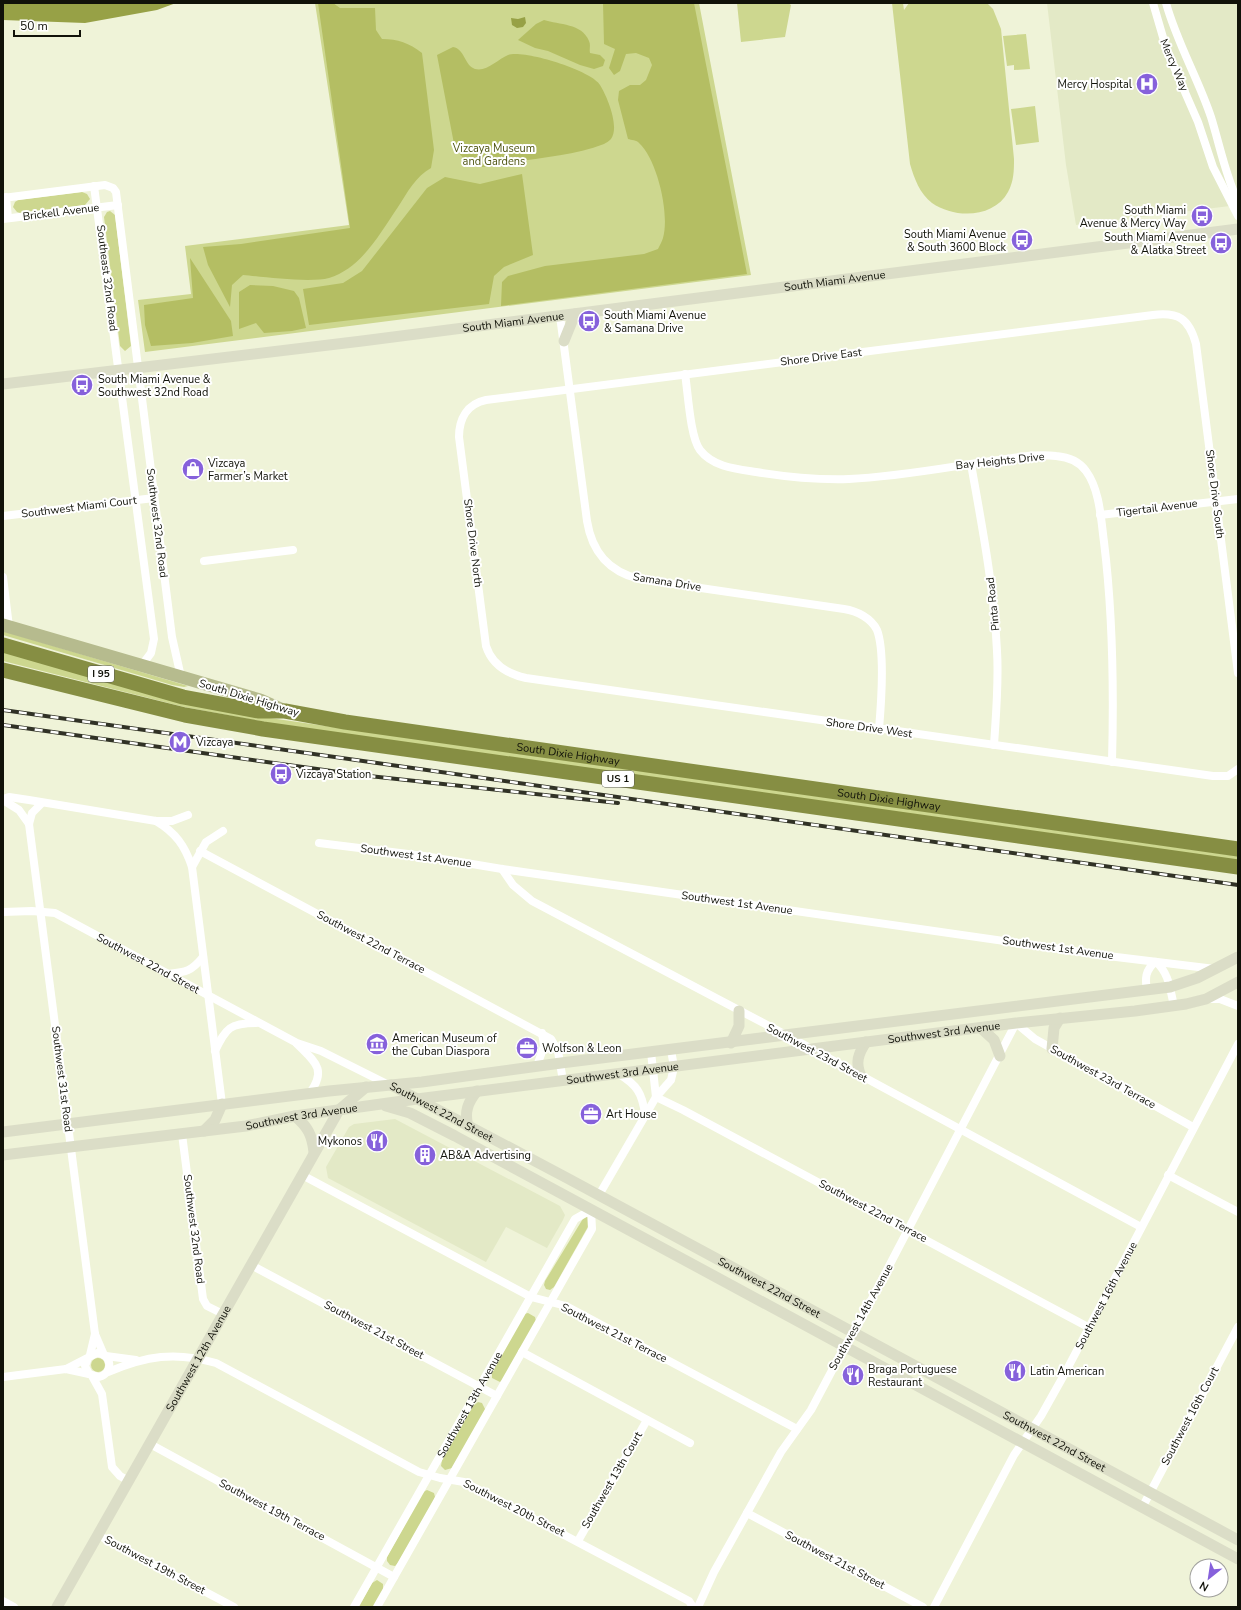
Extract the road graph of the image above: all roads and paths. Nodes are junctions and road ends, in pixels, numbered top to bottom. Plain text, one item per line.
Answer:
1 (1153, 3) edge
2 (1166, 3) edge
3 (1167, 51) junction
4 (1183, 52) junction
5 (1211, 117) junction
6 (1199, 126) junction
7 (94, 186) junction
8 (113, 188) joint
9 (5, 198) edge
10 (1238, 202) edge
11 (118, 206) junction
12 (98, 208) junction
13 (1238, 216) edge
14 (6, 219) edge
15 (1238, 229) edge
16 (575, 314) junction
17 (560, 316) junction
18 (1182, 319) joint
19 (564, 341) junction
20 (138, 368) junction
21 (118, 370) junction
22 (685, 374) junction
23 (3, 384) edge
24 (570, 389) junction
25 (464, 414) joint
26 (971, 464) junction
27 (154, 498) junction
28 (1238, 499) edge
29 (136, 500) junction
30 (1215, 502) junction
31 (1100, 515) junction
32 (3, 516) edge
33 (293, 550) dead end
34 (204, 560) dead end
35 (3, 576) edge
36 (6, 626) edge
37 (3, 645) edge
38 (142, 665) junction
39 (500, 668) joint
40 (3, 670) edge
41 (1238, 673) edge
42 (181, 677) junction
43 (285, 711) junction
44 (878, 729) junction
45 (994, 745) junction
46 (1112, 762) junction
47 (1238, 769) edge
48 (3, 799) edge
49 (42, 803) junction
50 (188, 815) dead end
51 (156, 821) junction
52 (30, 824) junction
53 (223, 831) dead end
54 (319, 843) dead end
55 (1238, 849) edge
56 (200, 851) junction
57 (192, 867) junction
58 (1238, 867) edge
59 (502, 869) junction
60 (40, 911) junction
61 (3, 912) edge
62 (203, 957) junction
63 (1237, 959) edge
64 (1155, 962) junction
65 (1216, 969) junction
66 (167, 974) junction
67 (1238, 982) edge
68 (1170, 988) junction
69 (1147, 991) junction
70 (207, 995) junction
71 (1206, 999) junction
72 (1174, 1006) junction
73 (1238, 1006) edge
74 (1014, 1008) junction
75 (739, 1011) junction
76 (1060, 1018) junction
77 (259, 1023) junction
78 (1016, 1023) junction
79 (981, 1028) junction
80 (542, 1033) junction
81 (788, 1036) junction
82 (866, 1042) junction
83 (297, 1043) junction
84 (731, 1043) junction
85 (1238, 1044) edge
86 (812, 1049) junction
87 (1052, 1049) junction
88 (215, 1050) junction
89 (671, 1050) junction
90 (651, 1052) junction
91 (1000, 1056) junction
92 (561, 1063) junction
93 (537, 1066) junction
94 (674, 1067) junction
95 (653, 1070) junction
96 (619, 1074) junction
97 (861, 1076) junction
98 (563, 1081) junction
99 (390, 1085) junction
100 (367, 1086) junction
101 (477, 1091) junction
102 (310, 1093) junction
103 (656, 1097) junction
104 (417, 1099) junction
105 (222, 1104) junction
106 (381, 1104) junction
107 (339, 1110) junction
108 (645, 1114) junction
109 (295, 1116) junction
110 (68, 1123) junction
111 (468, 1126) junction
112 (1193, 1127) junction
113 (961, 1129) junction
114 (204, 1131) junction
115 (3, 1132) edge
116 (182, 1134) junction
117 (71, 1147) junction
118 (314, 1152) junction
119 (3, 1155) edge
120 (302, 1175) junction
121 (1168, 1175) junction
122 (599, 1195) junction
123 (591, 1210) junction
124 (1238, 1212) edge
125 (1141, 1227) junction
126 (908, 1230) junction
127 (251, 1265) junction
128 (531, 1297) junction
129 (550, 1302) junction
130 (222, 1314) junction
131 (1088, 1327) junction
132 (1238, 1327) edge
133 (854, 1332) junction
134 (95, 1334) junction
135 (845, 1346) junction
136 (522, 1352) junction
137 (105, 1355) junction
138 (89, 1356) junction
139 (199, 1358) junction
140 (137, 1360) junction
141 (66, 1369) junction
142 (107, 1373) junction
143 (91, 1375) junction
144 (3, 1377) edge
145 (480, 1387) junction
146 (102, 1394) junction
147 (497, 1396) junction
148 (647, 1420) junction
149 (1032, 1428) junction
150 (797, 1429) junction
151 (1023, 1442) junction
152 (690, 1443) dead end
153 (150, 1444) junction
154 (429, 1475) junction
155 (450, 1479) junction
156 (129, 1481) junction
157 (1150, 1492) junction
158 (1143, 1506) junction
159 (747, 1513) junction
160 (98, 1535) junction
161 (1238, 1540) edge
162 (578, 1541) junction
163 (1238, 1559) edge
164 (377, 1567) junction
165 (394, 1577) junction
166 (3, 1601) edge
167 (14, 1607) edge
168 (57, 1607) edge
169 (234, 1607) edge
170 (354, 1607) edge
171 (377, 1607) edge
172 (693, 1607) edge
173 (698, 1607) edge
174 (922, 1607) edge
175 (934, 1607) edge

1 - 3 street, Mercy Way
2 - 4 street, Mercy Way
3 - 4 street
3 - 6 street, Mercy Way
4 - 5 street, Mercy Way
5 - 6 street
5 - 10 street, Mercy Way
6 - 13 street, Mercy Way
7 - 8 street, Brickell Avenue
7 - 9 street, Brickell Avenue
7 - 12 street, Southeast 32nd Road
8 - 11 street, Southeast 32nd Road
9 - 14 street
11 - 12 street, Brickell Avenue
11 - 20 street, Southeast 32nd Road
12 - 14 street, Brickell Avenue
12 - 21 street, Southeast 32nd Road
15 - 16 main road, South Miami Avenue
16 - 17 main road, South Miami Avenue
16 - 19 main road
17 - 19 street, Samana Drive
17 - 20 main road, South Miami Avenue
18 - 22 street, Shore Drive East
18 - 30 street, Shore Drive South
19 - 24 street, Samana Drive
20 - 21 main road, South Miami Avenue
20 - 27 street, Southwest 32nd Road
21 - 23 main road, South Miami Avenue
21 - 29 street, Southwest 32nd Road
22 - 24 street, Shore Drive East
22 - 26 street, Bay Heights Drive
24 - 25 street, Shore Drive East
24 - 44 street, Samana Drive
25 - 39 street, Shore Drive North
26 - 31 street, Bay Heights Drive
26 - 45 street, Pinta Road
27 - 29 street, Southwest Miami Court
27 - 42 street, Southwest 32nd Road
28 - 30 street, Tigertail Avenue
29 - 32 street, Southwest Miami Court
29 - 38 street, Southwest 32nd Road
30 - 31 street, Tigertail Avenue
30 - 41 street, Shore Drive South
31 - 46 street, Bay Heights Drive
33 - 34 street
35 - 36 street
36 - 38 main road, South Dixie Highway
37 - 43 highway, I 95
38 - 42 main road, South Dixie Highway
39 - 44 street, Shore Drive West
40 - 58 highway, South Dixie Highway / US 1
42 - 43 main road, South Dixie Highway
43 - 55 highway, South Dixie Highway / US 1
44 - 45 street, Shore Drive West
45 - 46 street, Shore Drive West
46 - 47 street, Shore Drive West
48 - 49 street
48 - 52 street
49 - 51 street
49 - 52 street
50 - 51 street
51 - 57 street
52 - 60 street, Southwest 31st Road
53 - 56 street
54 - 59 street, Southwest 1st Avenue
56 - 57 street
56 - 80 street, Southwest 22nd Terrace
57 - 62 street
59 - 64 street, Southwest 1st Avenue
59 - 75 street, Southwest 23rd Street
60 - 61 street, Southwest 22nd Street
60 - 66 street, Southwest 22nd Street
60 - 110 street, Southwest 31st Road
62 - 66 street
62 - 70 street
63 - 65 main road, Southwest 3rd Avenue
64 - 65 street, Southwest 1st Avenue
64 - 68 street
64 - 69 street
65 - 68 main road, Southwest 3rd Avenue
66 - 70 street, Southwest 22nd Street
67 - 71 main road, Southwest 3rd Avenue
68 - 69 main road, Southwest 3rd Avenue
68 - 72 street
69 - 74 main road, Southwest 3rd Avenue
70 - 77 street, Southwest 22nd Street
70 - 88 street
71 - 72 main road, Southwest 3rd Avenue
71 - 73 street
72 - 76 main road, Southwest 3rd Avenue
74 - 78 main road
74 - 81 main road, Southwest 3rd Avenue
75 - 81 street, Southwest 23rd Street
75 - 84 main road
76 - 78 main road, Southwest 3rd Avenue
76 - 87 main road
77 - 83 street, Southwest 22nd Street
77 - 88 street
78 - 79 main road, Southwest 3rd Avenue
78 - 87 street, Southwest 23rd Terrace
78 - 91 street, Southwest 14th Avenue
79 - 82 main road, Southwest 3rd Avenue
79 - 91 main road
80 - 92 street, Southwest 22nd Terrace
80 - 93 street
81 - 84 main road, Southwest 3rd Avenue
81 - 86 street, Southwest 23rd Street
82 - 86 main road, Southwest 3rd Avenue
82 - 97 main road
83 - 99 street, Southwest 22nd Street
83 - 102 street, Southwest 22nd Street
84 - 89 main road, Southwest 3rd Avenue
85 - 112 street, Southwest 16th Avenue
86 - 94 main road, Southwest 3rd Avenue
86 - 97 street, Southwest 23rd Street
87 - 112 street, Southwest 23rd Terrace
88 - 105 street
89 - 90 main road, Southwest 3rd Avenue
89 - 94 street
90 - 92 main road, Southwest 3rd Avenue
90 - 95 street
91 - 113 street, Southwest 14th Avenue
92 - 93 main road, Southwest 3rd Avenue
92 - 98 street, Southwest 22nd Terrace
93 - 99 main road, Southwest 3rd Avenue
94 - 95 main road, Southwest 3rd Avenue
94 - 103 street, Southwest 13th Avenue
95 - 96 main road, Southwest 3rd Avenue
95 - 103 street
96 - 98 main road, Southwest 3rd Avenue
96 - 108 street
97 - 113 street, Southwest 23rd Street
98 - 101 main road, Southwest 3rd Avenue
99 - 100 main road, Southwest 3rd Avenue
99 - 104 main road, Southwest 22nd Street
100 - 102 main road, Southwest 3rd Avenue
100 - 107 main road
101 - 104 main road, Southwest 3rd Avenue
101 - 111 main road
102 - 105 main road, Southwest 3rd Avenue
103 - 108 street, Southwest 13th Avenue
103 - 126 street, Southwest 22nd Terrace
104 - 106 main road, Southwest 3rd Avenue
104 - 111 main road, Southwest 22nd Street
105 - 110 main road, Southwest 3rd Avenue
105 - 114 main road
106 - 107 main road, Southwest 3rd Avenue
106 - 123 main road, Southwest 22nd Street
107 - 109 main road, Southwest 3rd Avenue
107 - 118 main road, Southwest 12th Avenue
108 - 122 street, Southwest 13th Avenue
109 - 114 main road, Southwest 3rd Avenue
109 - 118 main road
110 - 115 main road, Southwest 3rd Avenue
110 - 117 street, Southwest 31st Road
111 - 122 main road, Southwest 22nd Street
112 - 121 street, Southwest 16th Avenue
113 - 125 street, Southwest 23rd Street
113 - 126 street, Southwest 14th Avenue
114 - 116 main road, Southwest 3rd Avenue
116 - 117 main road, Southwest 3rd Avenue
116 - 130 street, Southwest 32nd Road
117 - 119 main road, Southwest 3rd Avenue
117 - 134 street, Southwest 31st Road
118 - 120 main road, Southwest 12th Avenue
120 - 127 main road, Southwest 12th Avenue
120 - 128 street, Southwest 21st Terrace
121 - 124 street
121 - 125 street, Southwest 16th Avenue
122 - 123 main road, Southwest 13th Avenue
122 - 133 main road, Southwest 22nd Street
123 - 128 street, Southwest 13th Avenue
123 - 129 street, Southwest 13th Avenue
123 - 135 main road, Southwest 22nd Street
125 - 131 street, Southwest 16th Avenue
126 - 131 street, Southwest 22nd Terrace
126 - 133 street, Southwest 14th Avenue
127 - 130 main road, Southwest 12th Avenue
127 - 145 street, Southwest 21st Street
128 - 129 street, Southwest 21st Terrace
128 - 145 street, Southwest 13th Avenue
129 - 136 street, Southwest 13th Avenue
129 - 150 street, Southwest 21st Terrace
130 - 139 main road, Southwest 12th Avenue
131 - 149 street, Southwest 16th Avenue
132 - 157 street, Southwest 16th Court
133 - 135 street, Southwest 14th Avenue
133 - 149 main road, Southwest 22nd Street
134 - 137 street, Southwest 31st Road
134 - 138 street, Southwest 31st Road
135 - 150 street, Southwest 14th Avenue
135 - 151 main road, Southwest 22nd Street
136 - 147 street, Southwest 13th Avenue
136 - 148 street
137 - 138 street
137 - 140 street
137 - 142 street
138 - 141 street
138 - 143 street
139 - 140 street, Southwest 20th Street
139 - 153 main road, Southwest 12th Avenue
139 - 154 street, Southwest 20th Street
140 - 142 street
141 - 143 street
141 - 144 street
142 - 143 street
142 - 146 street
143 - 146 street
145 - 147 street, Southwest 21st Street
145 - 154 street, Southwest 13th Avenue
146 - 156 street
147 - 155 street, Southwest 13th Avenue
148 - 152 street
148 - 162 street, Southwest 13th Court
149 - 151 street, Southwest 16th Avenue
149 - 157 main road, Southwest 22nd Street
150 - 159 street, Southwest 14th Avenue
151 - 158 main road, Southwest 22nd Street
151 - 175 street, Southwest 16th Avenue
153 - 156 main road, Southwest 12th Avenue
153 - 164 street, Southwest 19th Terrace
154 - 155 street, Southwest 20th Street
154 - 164 street, Southwest 13th Avenue
155 - 162 street, Southwest 20th Street
155 - 165 street, Southwest 13th Avenue
156 - 160 main road, Southwest 12th Avenue
157 - 158 street, Southwest 16th Court
157 - 161 main road, Southwest 22nd Street
158 - 163 main road, Southwest 22nd Street
159 - 173 street, Southwest 14th Avenue
159 - 174 street, Southwest 21st Street
160 - 168 main road, Southwest 12th Avenue
160 - 169 street, Southwest 19th Street
162 - 172 street, Southwest 20th Street
164 - 165 street, Southwest 19th Terrace
164 - 170 street, Southwest 13th Avenue
165 - 171 street, Southwest 13th Avenue
166 - 167 street

